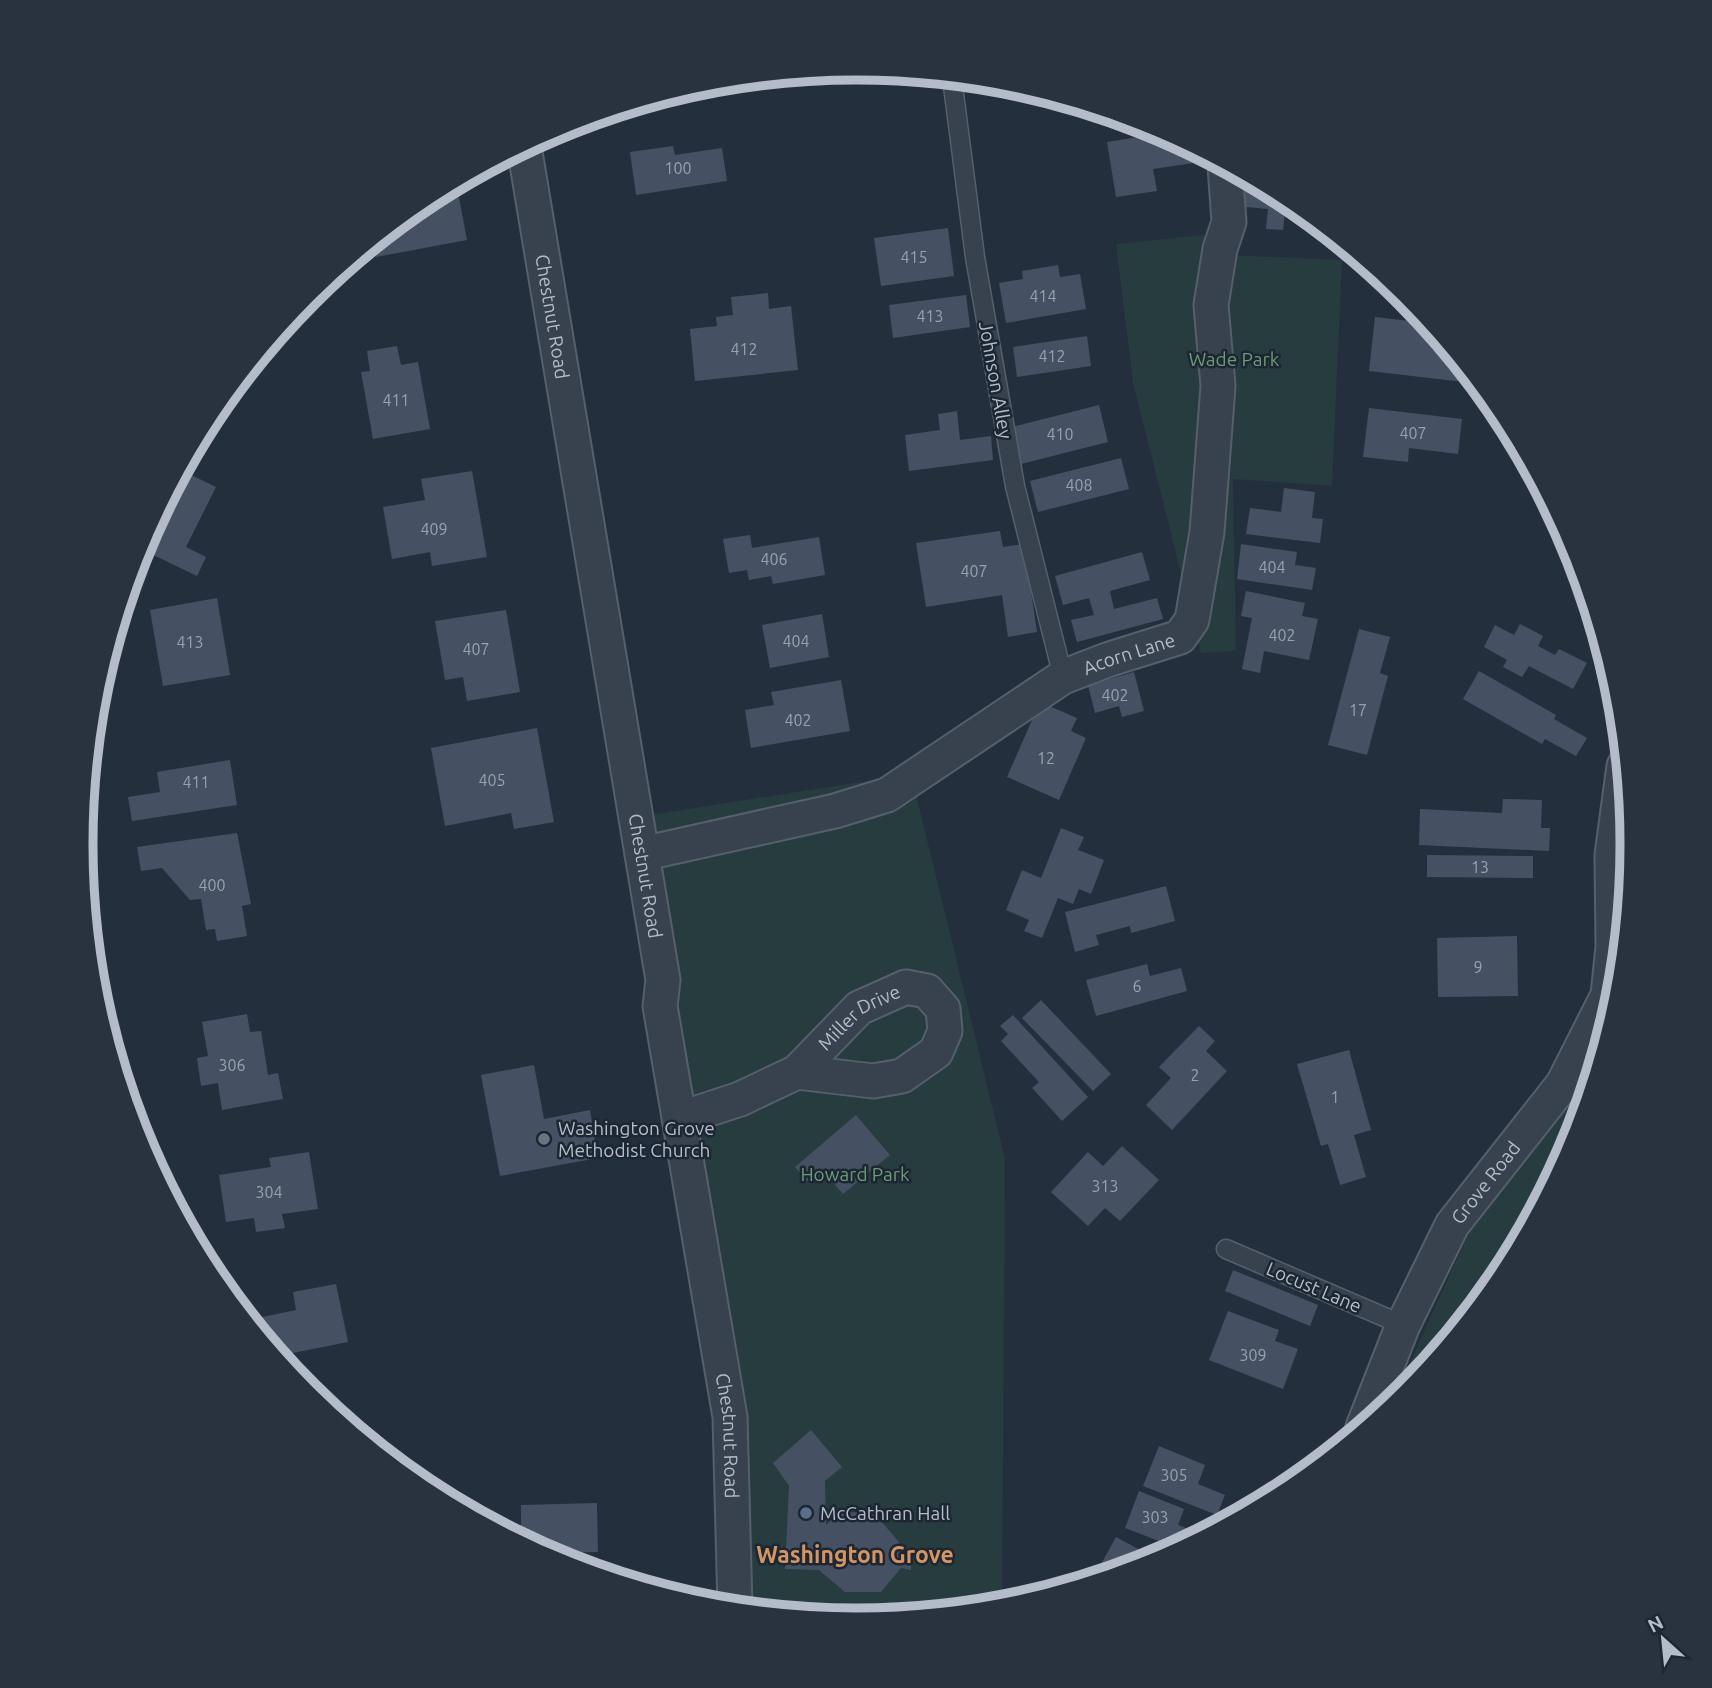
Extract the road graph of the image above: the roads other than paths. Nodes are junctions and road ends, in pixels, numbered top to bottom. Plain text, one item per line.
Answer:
1 (953, 87) edge
2 (526, 156) edge
3 (1225, 176) edge
4 (1063, 677) junction
5 (1618, 798) edge
6 (642, 855) junction
7 (1613, 944) edge
8 (1601, 1009) edge
9 (797, 1072) dead end
10 (682, 1118) junction
11 (1226, 1249) dead end
12 (1403, 1325) junction
13 (1371, 1407) edge
14 (735, 1598) edge

1 - 4 lane, Johnson Alley
2 - 6 street, Chestnut Road
3 - 4 street, Acorn Lane
4 - 6 street, Acorn Lane
5 - 7 street, Grove Road
6 - 10 street, Chestnut Road
8 - 12 street, Grove Road
9 - 10 street
10 - 14 street, Chestnut Road
11 - 12 lane, Locust Lane
12 - 13 street, Grove Road

